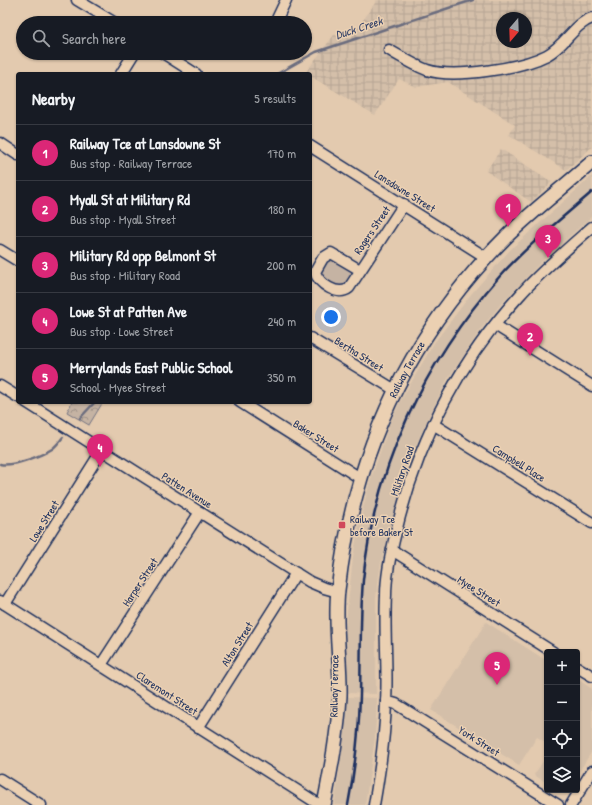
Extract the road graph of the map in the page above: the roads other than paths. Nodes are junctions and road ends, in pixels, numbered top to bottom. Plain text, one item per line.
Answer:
1 (77, 0) edge
2 (286, 0) edge
3 (103, 16) edge
4 (278, 16) edge
5 (592, 18) edge
6 (389, 50) dead end
7 (130, 60) edge
8 (174, 60) edge
9 (122, 72) edge
10 (193, 72) edge
11 (0, 143) edge
12 (312, 147) edge
13 (16, 154) edge
14 (592, 162) edge
15 (404, 204) junction
16 (591, 230) edge
17 (0, 250) edge
18 (487, 258) junction
19 (16, 260) edge
20 (360, 270) dead end
21 (495, 325) junction
22 (312, 339) edge
23 (0, 386) edge
24 (592, 386) edge
25 (395, 390) junction
26 (16, 396) edge
27 (29, 404) edge
28 (243, 404) edge
29 (433, 424) junction
30 (102, 450) junction
31 (360, 478) junction
32 (200, 512) junction
33 (592, 523) edge
34 (392, 550) junction
35 (296, 573) junction
36 (338, 592) junction
37 (3, 603) edge
38 (548, 649) edge
39 (101, 665) junction
40 (580, 669) edge
41 (592, 676) edge
42 (386, 701) junction
43 (198, 728) junction
44 (592, 771) edge
45 (0, 779) edge
46 (41, 805) edge
47 (320, 805) edge
48 (324, 805) edge
49 (374, 805) edge
50 (558, 805) edge
51 (571, 805) edge

1 - 3 street
2 - 4 street
5 - 6 street
7 - 9 street
8 - 10 street
11 - 13 street
12 - 15 street, Lansdowne Street
14 - 18 main road, Railway Terrace
15 - 18 street, Lansdowne Street
15 - 20 street, Rogers Street
16 - 21 street, Military Road
17 - 19 street
18 - 25 main road, Railway Terrace
21 - 24 street
21 - 29 street, Military Road
22 - 25 street, Bertha Street
23 - 26 street
25 - 31 main road, Railway Terrace
27 - 30 street, Patten Avenue
28 - 31 street, Baker Street
29 - 33 street, Campbell Place
29 - 34 street, Military Road
30 - 32 street, Patten Avenue
30 - 37 street, Lowe Street
31 - 36 main road, Railway Terrace
32 - 35 street, Patten Avenue
32 - 39 street, Harper Street
34 - 38 street, Myee Street
34 - 42 street, Military Road
35 - 36 street, Patten Avenue
35 - 43 street, Alton Street
36 - 48 main road, Railway Terrace
37 - 39 street, Claremont Street
39 - 43 street, Claremont Street
40 - 41 street
42 - 49 street, Military Road
42 - 50 street, York Street
43 - 47 street, Claremont Street
44 - 51 street
45 - 46 street

